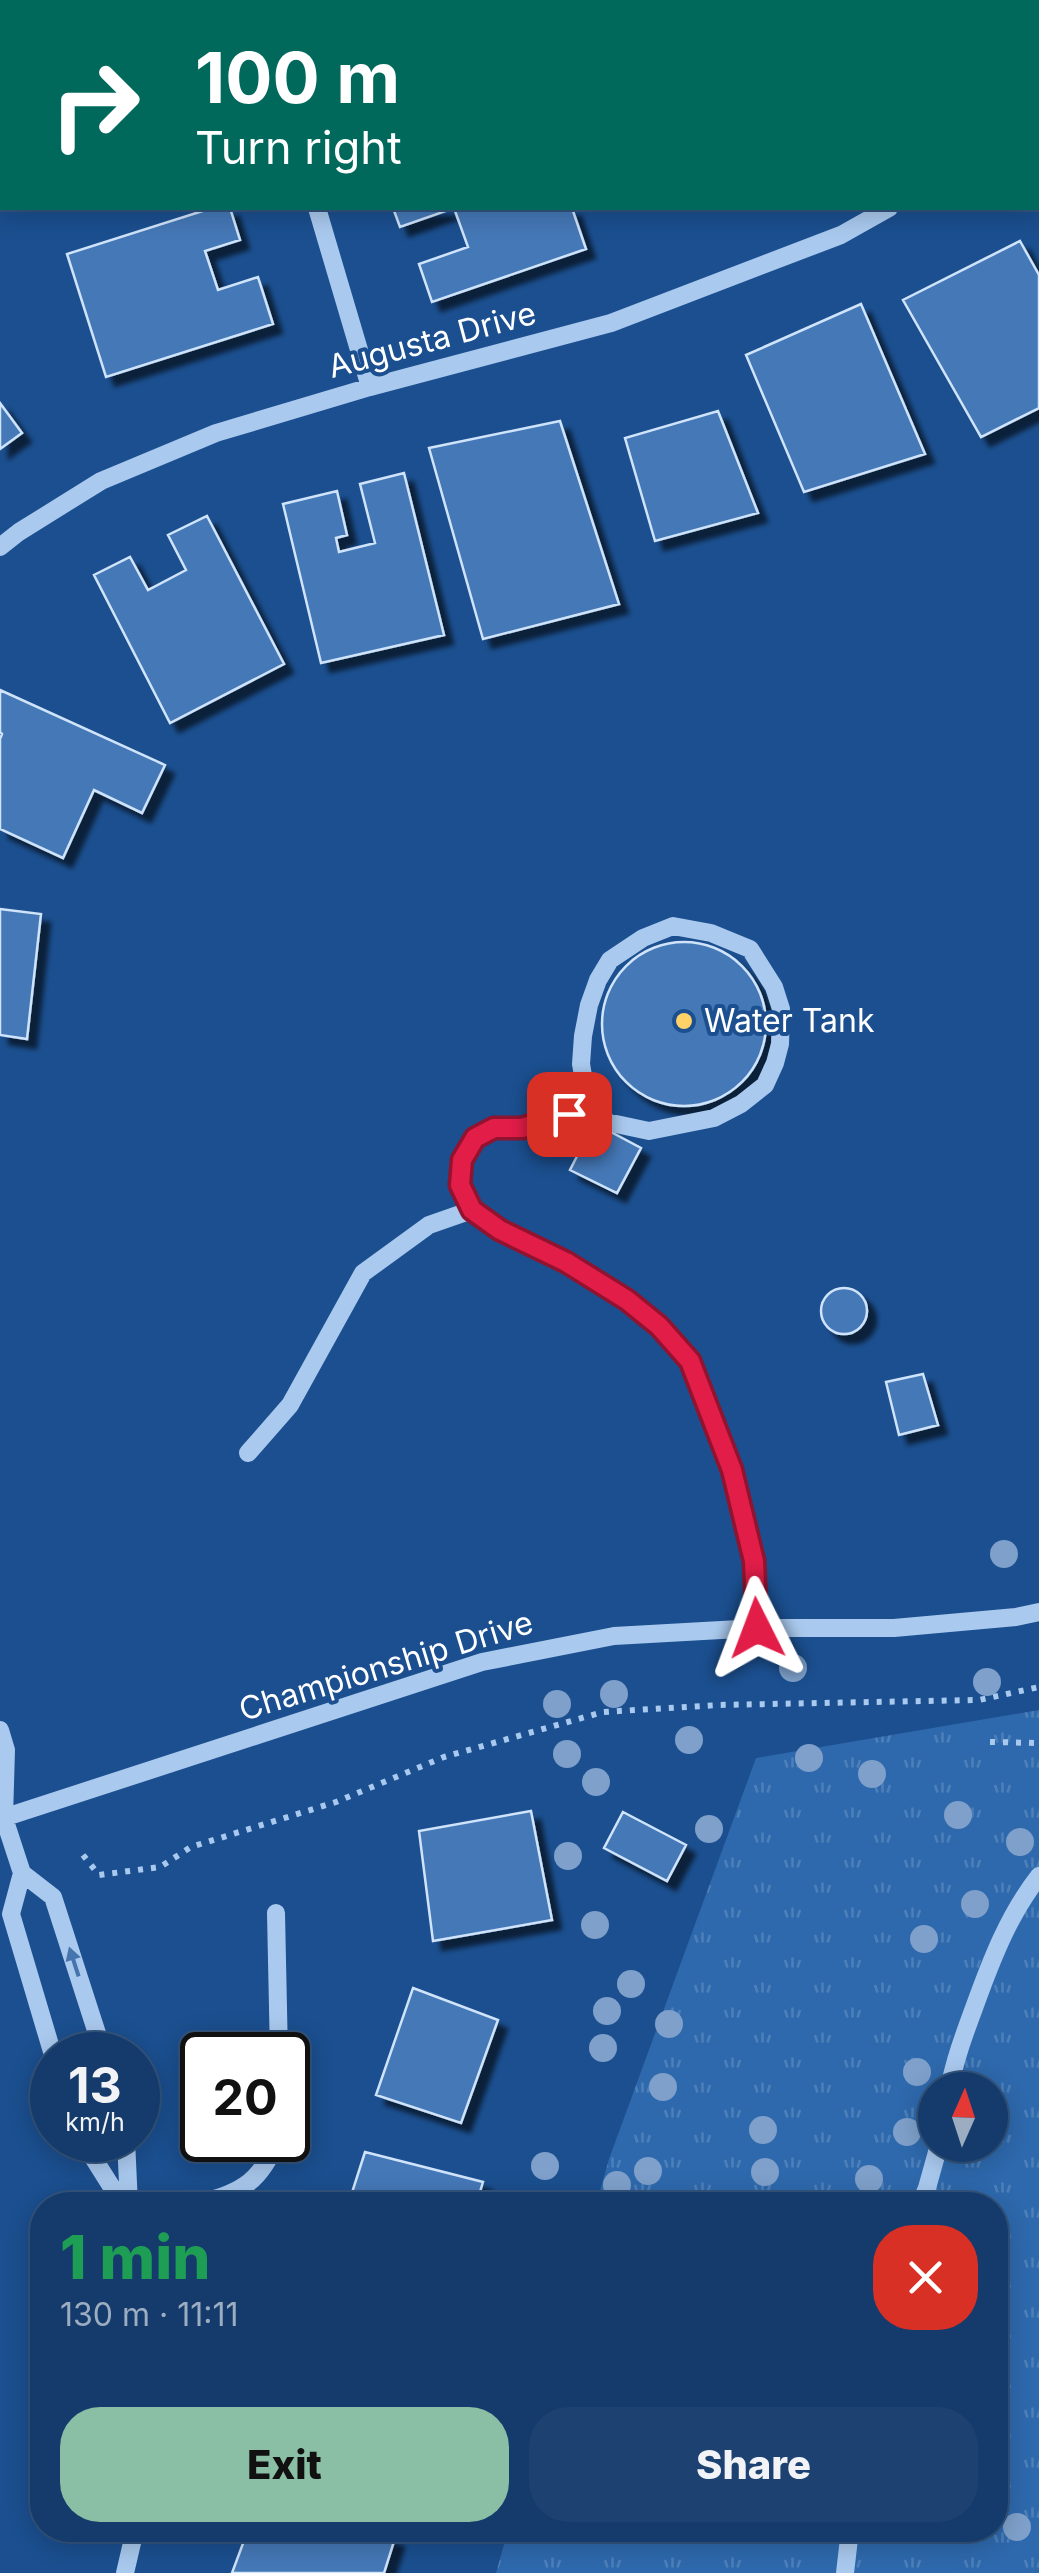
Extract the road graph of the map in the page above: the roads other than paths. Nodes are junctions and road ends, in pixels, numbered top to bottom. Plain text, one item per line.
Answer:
1 (318, 210) edge
2 (885, 210) edge
3 (370, 387) junction
4 (0, 547) edge
5 (606, 1120) junction
6 (472, 1210) junction
7 (248, 1453) dead end
8 (1039, 1612) edge
9 (757, 1628) junction
10 (0, 1730) edge
11 (1, 1817) edge
12 (22, 1873) junction
13 (1039, 1876) edge
14 (276, 1913) dead end
15 (46, 2032) edge
16 (97, 2032) edge
17 (278, 2032) edge
18 (954, 2072) edge
19 (97, 2162) edge
20 (126, 2162) edge
21 (265, 2162) edge
22 (934, 2162) edge
23 (117, 2192) edge
24 (126, 2192) edge
25 (233, 2192) edge
26 (925, 2192) edge
27 (132, 2542) edge
28 (849, 2542) edge
29 (125, 2573) edge
30 (845, 2573) edge

1 - 3 street
2 - 3 street, Augusta Drive
3 - 4 street, Augusta Drive
5 - 5 street
5 - 6 street
6 - 7 street
6 - 9 street
8 - 9 street, Championship Drive
9 - 11 street, Championship Drive
10 - 11 street
11 - 12 street
12 - 15 street
16 -> 12 street
13 - 18 street
14 - 17 street
19 - 23 street
20 - 24 street
21 - 25 street
22 - 26 street
27 - 29 street
28 - 30 street

